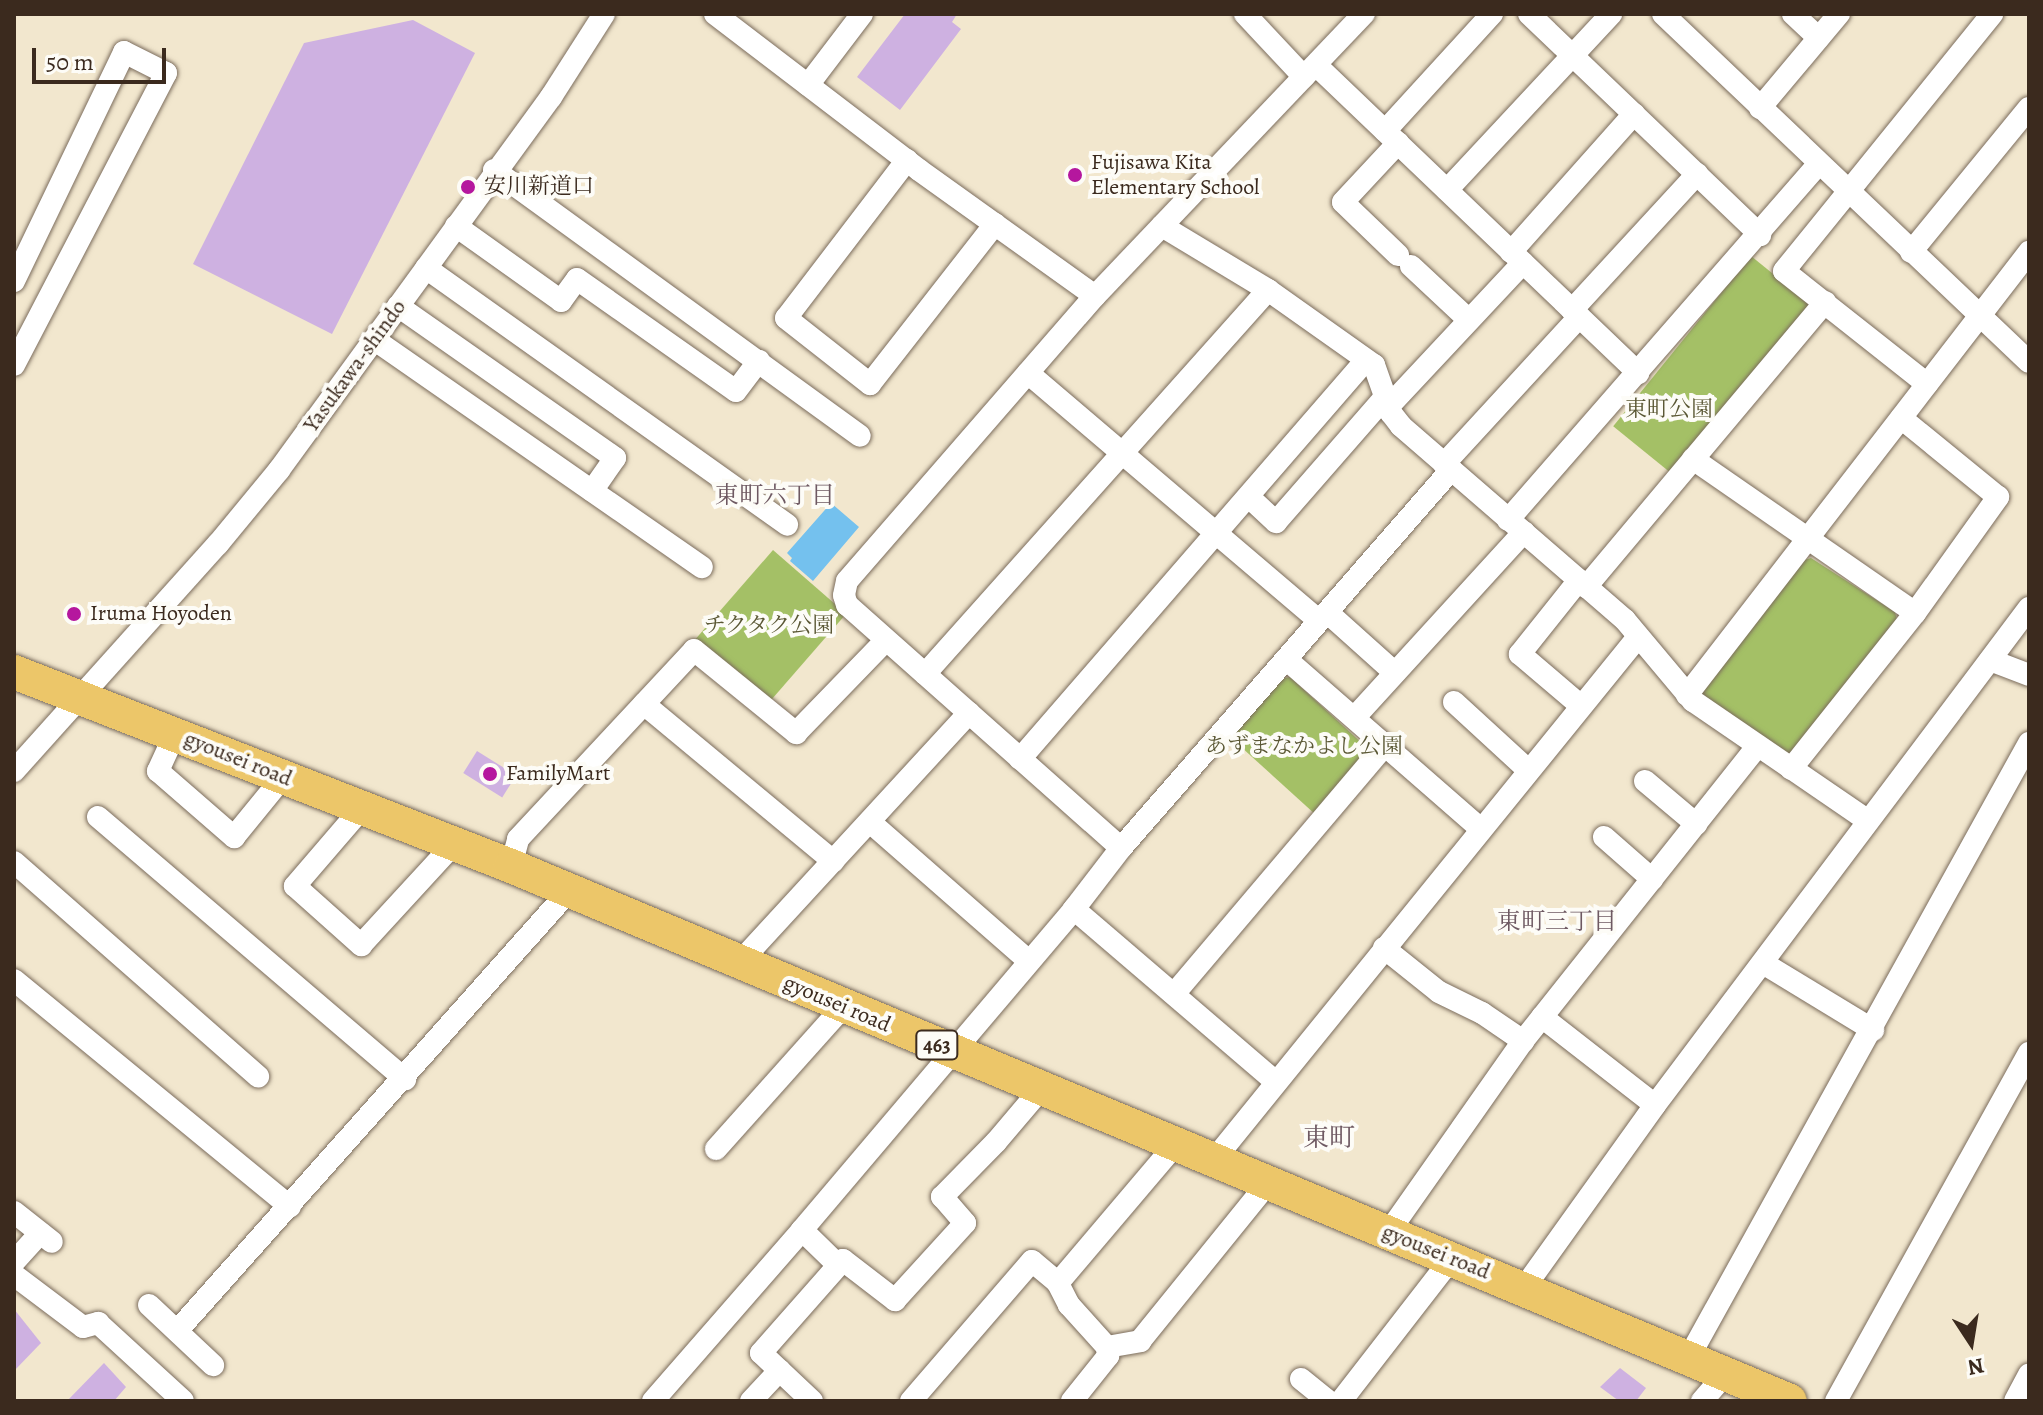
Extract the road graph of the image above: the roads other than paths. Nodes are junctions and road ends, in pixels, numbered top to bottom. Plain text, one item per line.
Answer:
1 (604, 14) edge
2 (715, 14) edge
3 (862, 14) edge
4 (1245, 14) edge
5 (1364, 14) edge
6 (1492, 14) edge
7 (1529, 14) edge
8 (1611, 14) edge
9 (1663, 14) edge
10 (1793, 14) edge
11 (1839, 14) edge
12 (1992, 14) edge
13 (1819, 38) junction
14 (1572, 55) junction
15 (1310, 71) junction
16 (808, 85) junction
17 (1760, 108) junction
18 (2029, 108) edge
19 (1634, 114) junction
20 (1391, 137) junction
21 (907, 160) junction
22 (1819, 164) junction
23 (494, 170) junction
24 (1697, 174) junction
25 (1447, 190) junction
26 (1847, 190) junction
27 (995, 224) junction
28 (456, 226) junction
29 (1162, 226) junction
30 (1760, 235) junction
31 (1911, 252) junction
32 (2029, 252) edge
33 (1517, 258) junction
34 (426, 268) junction
35 (14, 281) edge
36 (1268, 290) junction
37 (1095, 296) junction
38 (1825, 302) junction
39 (398, 306) junction
40 (1575, 314) junction
41 (1979, 317) junction
42 (1469, 320) junction
43 (375, 340) junction
44 (1366, 360) junction
45 (759, 361) junction
46 (2029, 362) edge
47 (14, 365) edge
48 (1028, 373) junction
49 (1638, 373) junction
50 (1927, 384) junction
51 (1387, 402) junction
52 (1901, 418) junction
53 (860, 436) dead end
54 (1124, 455) junction
55 (1693, 459) junction
56 (1448, 467) junction
57 (592, 491) junction
58 (1249, 497) junction
59 (787, 525) dead end
60 (1516, 526) junction
61 (1217, 534) junction
62 (1806, 541) junction
63 (702, 567) dead end
64 (1582, 584) junction
65 (2029, 608) edge
66 (1915, 613) junction
67 (1323, 616) junction
68 (1638, 637) junction
69 (886, 640) junction
70 (1286, 659) junction
71 (1990, 660) junction
72 (14, 672) edge
73 (1395, 673) junction
74 (925, 674) junction
75 (2029, 675) edge
76 (1687, 695) junction
77 (81, 698) junction
78 (1454, 702) dead end
79 (644, 704) junction
80 (1581, 706) junction
81 (969, 713) junction
82 (1354, 718) junction
83 (175, 734) junction
84 (2029, 743) edge
85 (1385, 745) junction
86 (1758, 746) junction
87 (1020, 759) junction
88 (1791, 769) junction
89 (1528, 770) junction
90 (14, 771) edge
91 (283, 777) junction
92 (1645, 781) dead end
93 (362, 808) junction
94 (98, 817) dead end
95 (1867, 820) junction
96 (870, 822) junction
97 (1696, 824) junction
98 (1480, 828) junction
99 (1604, 837) dead end
100 (454, 844) junction
101 (1121, 848) junction
102 (833, 861) junction
103 (14, 862) edge
104 (511, 866) junction
105 (1652, 879) junction
106 (568, 892) junction
107 (1074, 909) junction
108 (1384, 948) junction
109 (1029, 961) junction
110 (739, 963) junction
111 (1763, 963) junction
112 (14, 980) edge
113 (1174, 994) junction
114 (844, 1006) junction
115 (1542, 1017) junction
116 (1873, 1030) junction
117 (1523, 1041) junction
118 (952, 1052) junction
119 (2029, 1053) edge
120 (258, 1076) dead end
121 (405, 1079) junction
122 (1276, 1082) junction
123 (1041, 1089) junction
124 (1655, 1105) junction
125 (1174, 1146) junction
126 (716, 1149) dead end
127 (1213, 1161) junction
128 (1268, 1183) junction
129 (290, 1207) junction
130 (14, 1212) edge
131 (802, 1230) junction
132 (1388, 1233) junction
133 (1452, 1258) junction
134 (14, 1262) edge
135 (838, 1265) junction
136 (14, 1275) edge
137 (1058, 1283) junction
138 (1524, 1288) junction
139 (149, 1305) dead end
140 (177, 1331) junction
141 (1107, 1347) junction
142 (1689, 1357) junction
143 (213, 1365) dead end
144 (780, 1370) junction
145 (1726, 1373) junction
146 (2029, 1375) edge
147 (1301, 1379) dead end
148 (183, 1401) edge
149 (653, 1401) edge
150 (751, 1401) edge
151 (812, 1401) edge
152 (911, 1401) edge
153 (1072, 1401) edge
154 (1328, 1401) edge
155 (1341, 1401) edge
156 (1702, 1401) edge
157 (1790, 1401) edge
158 (1836, 1401) edge
159 (2015, 1401) edge

1 - 23 street, Yasukawa-shindo
2 - 16 street
3 - 16 street
4 - 15 street
5 - 15 street
6 - 20 street
7 - 14 street
8 - 14 street
9 - 17 street
10 - 13 street
11 - 13 street
12 - 26 street
13 - 17 street
14 - 19 street
14 - 25 street
15 - 20 street
15 - 29 street
16 - 21 street
17 - 22 street
18 - 31 street
19 - 24 street
19 - 33 street
20 - 25 street
20 - 42 street
21 - 27 street
21 - 27 street
22 - 26 street
22 - 30 street
23 - 28 street, Yasukawa-shindo
23 - 45 street
24 - 30 street
24 - 40 street
25 - 33 street
26 - 31 street
26 - 38 street
27 - 37 street
28 - 34 street, Yasukawa-shindo
28 - 45 street
29 - 36 street
29 - 37 street
30 - 49 street
31 - 41 street
32 - 41 street
33 - 40 street
33 - 42 street
34 - 39 street, Yasukawa-shindo
34 - 59 street
35 - 47 street
36 - 44 street
36 - 54 street
37 - 48 street
38 - 50 street
38 - 55 street
39 - 43 street, Yasukawa-shindo
39 - 57 street
40 - 49 street
40 - 56 street
41 - 46 street
41 - 50 street
42 - 51 street
43 - 57 street
43 - 77 street, Yasukawa-shindo
44 - 51 street
44 - 58 street
45 - 53 street
48 - 54 street
48 - 69 street
49 - 60 street
50 - 52 street
51 - 56 street
51 - 58 street
52 - 62 street
52 - 66 street
54 - 61 street
54 - 74 street
55 - 62 street
55 - 64 street
56 - 60 street
56 - 67 street
57 - 63 street
58 - 61 street
60 - 64 street
60 - 73 street
61 - 67 street
61 - 87 street
62 - 66 street
62 - 76 street
64 - 68 street
64 - 80 street
65 - 71 street
66 - 88 street
67 - 70 street
67 - 73 street
68 - 76 street
68 - 80 street
69 - 74 street
69 - 79 street
70 - 82 street
70 - 101 street
71 - 75 street
71 - 95 street
72 - 77 highway, gyousei road / 463
73 - 82 street
74 - 81 street
76 - 86 street
77 - 83 highway, gyousei road / 463
77 - 90 street, Yasukawa-shindo
78 - 89 street
79 - 102 street
79 - 104 street
80 - 89 street
81 - 87 street
81 - 96 street
82 - 85 street
83 - 91 highway, gyousei road / 463
83 - 91 street
84 - 116 street
85 - 98 street
85 - 113 street
86 - 88 street
86 - 97 street
87 - 101 street
88 - 95 street
89 - 98 street
91 - 93 highway, gyousei road / 463
92 - 97 street
93 - 100 highway, gyousei road / 463
93 - 100 street
94 - 121 street
95 - 111 street
96 - 102 street
96 - 109 street
97 - 105 street
98 - 108 street
99 - 105 street
100 - 104 highway, gyousei road / 463
101 - 107 street
102 - 110 street
103 - 120 street
104 - 106 highway, gyousei road / 463
105 - 115 street
106 - 110 highway, gyousei road / 463
106 - 121 street
107 - 109 street
107 - 113 street
108 - 117 street
108 - 122 street
109 - 118 street
110 - 114 highway, gyousei road / 463
111 - 116 street
111 - 124 street
112 - 129 street
113 - 122 street
114 - 118 highway, gyousei road / 463
114 - 126 street
115 - 117 street
115 - 124 street
116 - 142 street
117 - 132 street
118 - 123 highway, gyousei road / 463
118 - 131 street
119 - 158 street
121 - 129 street
122 - 127 street
123 - 125 highway, gyousei road / 463
123 - 135 street
124 - 138 street
125 - 127 highway, gyousei road / 463
125 - 137 street
127 - 128 highway, gyousei road / 463
128 - 132 highway, gyousei road / 463
128 - 141 street
129 - 140 street
130 - 134 street
131 - 135 street
131 - 149 street
132 - 133 highway, gyousei road / 463
133 - 138 highway, gyousei road / 463
133 - 155 street
135 - 144 street
136 - 148 street
137 - 141 street
137 - 152 street
138 - 142 highway, gyousei road / 463
139 - 140 street
140 - 143 street
141 - 153 street
142 - 145 highway, gyousei road / 463
144 - 150 street
144 - 151 street
145 - 156 street
145 - 157 highway, gyousei road / 463
146 - 159 street
147 - 154 street

